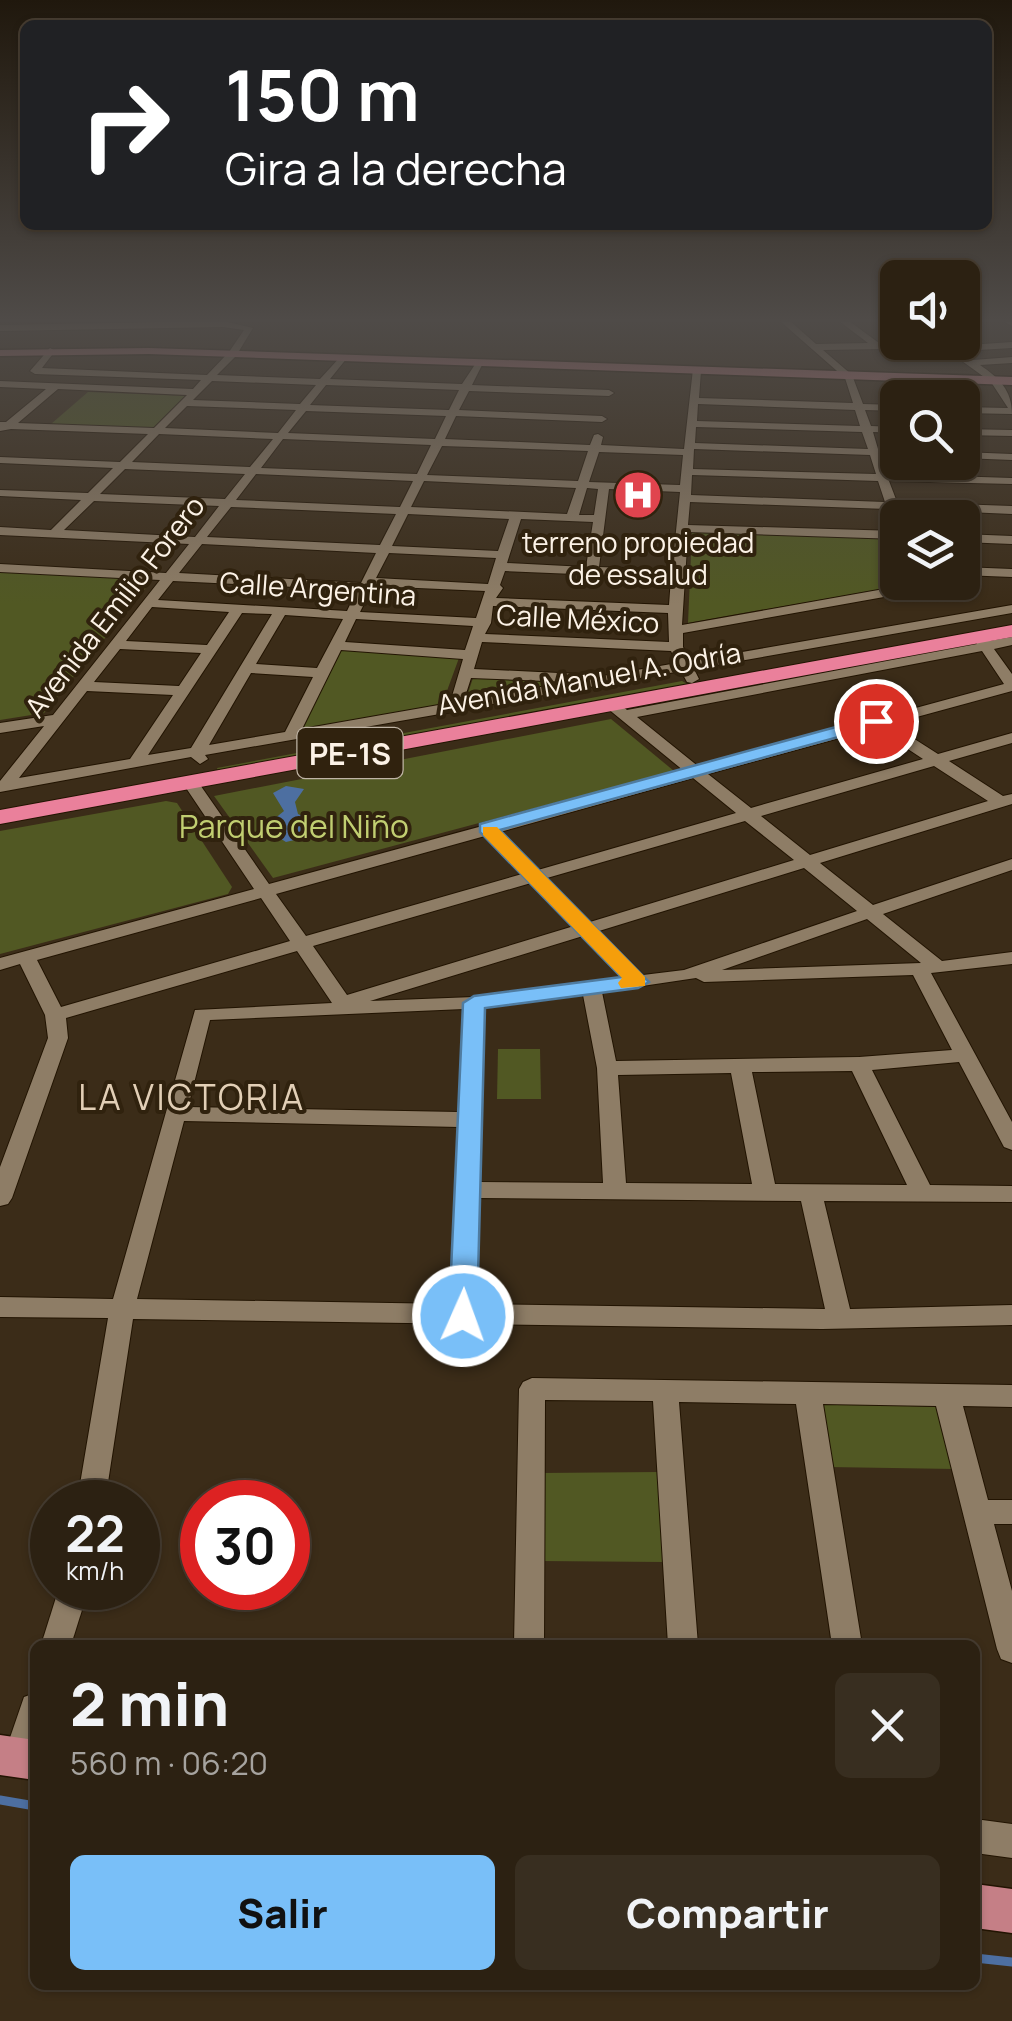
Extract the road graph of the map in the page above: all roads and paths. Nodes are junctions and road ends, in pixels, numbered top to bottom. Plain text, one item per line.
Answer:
1 (173, 415) edge
2 (297, 415) edge
3 (452, 415) edge
4 (510, 415) edge
5 (603, 415) edge
6 (692, 415) edge
7 (864, 415) edge
8 (602, 419) junction
9 (691, 424) junction
10 (2, 428) edge
11 (868, 429) junction
12 (880, 429) edge
13 (980, 432) edge
14 (155, 433) junction
15 (1012, 433) edge
16 (279, 438) junction
17 (437, 445) junction
18 (594, 451) junction
19 (689, 452) junction
20 (876, 452) junction
21 (880, 452) edge
22 (980, 456) edge
23 (1012, 457) edge
24 (0, 460) edge
25 (880, 465) edge
26 (124, 466) junction
27 (253, 471) junction
28 (687, 472) junction
29 (421, 478) junction
30 (880, 478) edge
31 (969, 480) edge
32 (1012, 481) edge
33 (585, 485) junction
34 (604, 486) junction
35 (0, 493) edge
36 (685, 494) junction
37 (92, 497) junction
38 (227, 504) junction
39 (880, 505) edge
40 (980, 509) edge
41 (1012, 510) edge
42 (404, 512) junction
43 (516, 516) junction
44 (572, 518) junction
45 (599, 519) junction
46 (682, 528) junction
47 (0, 531) edge
48 (54, 534) junction
49 (880, 534) edge
50 (980, 539) edge
51 (1012, 540) edge
52 (198, 541) junction
53 (385, 550) junction
54 (504, 561) junction
55 (0, 568) edge
56 (592, 570) junction
57 (980, 571) edge
58 (1012, 572) edge
59 (678, 574) junction
60 (170, 576) junction
61 (368, 584) junction
62 (880, 591) edge
63 (494, 595) junction
64 (922, 600) edge
65 (149, 603) junction
66 (238, 608) junction
67 (675, 609) junction
68 (1012, 609) edge
69 (281, 611) junction
70 (352, 615) junction
71 (1012, 619) edge
72 (675, 630) junction
73 (481, 631) junction
74 (944, 631) junction
75 (1012, 631) edge
76 (1012, 641) edge
77 (982, 642) junction
78 (116, 645) junction
79 (336, 646) junction
80 (676, 648) junction
81 (210, 650) junction
82 (472, 655) junction
83 (247, 668) junction
84 (322, 673) junction
85 (466, 673) junction
86 (692, 678) junction
87 (615, 680) junction
88 (1012, 685) edge
89 (84, 686) junction
90 (183, 691) junction
91 (464, 708) junction
92 (618, 710) junction
93 (57, 719) junction
94 (876, 721) junction
95 (0, 728) edge
96 (290, 737) junction
97 (1012, 738) edge
98 (936, 759) junction
99 (135, 764) junction
100 (201, 770) junction
101 (694, 771) junction
102 (2, 793) edge
103 (1006, 800) edge
104 (748, 814) junction
105 (0, 817) edge
106 (487, 828) junction
107 (805, 861) junction
108 (1012, 864) edge
109 (535, 877) junction
110 (267, 890) junction
111 (867, 911) junction
112 (584, 927) junction
113 (304, 945) junction
114 (26, 957) junction
115 (1012, 958) edge
116 (0, 964) edge
117 (928, 968) junction
118 (687, 975) junction
119 (638, 982) junction
120 (591, 986) junction
121 (474, 1003) junction
122 (344, 1006) junction
123 (54, 1015) junction
124 (966, 1055) junction
125 (859, 1064) junction
126 (740, 1067) junction
127 (607, 1068) junction
128 (175, 1114) junction
129 (469, 1120) junction
130 (1012, 1142) edge
131 (467, 1190) junction
132 (615, 1190) junction
133 (765, 1190) junction
134 (922, 1192) junction
135 (812, 1193) junction
136 (1012, 1194) edge
137 (0, 1198) edge
138 (0, 1307) edge
139 (122, 1310) junction
140 (463, 1316) junction
141 (1012, 1316) edge
142 (840, 1319) junction
143 (666, 1391) junction
144 (808, 1393) junction
145 (947, 1395) junction
146 (1012, 1396) edge
147 (95, 1480) edge
148 (977, 1512) junction
149 (1012, 1512) edge
150 (67, 1610) edge
151 (58, 1640) edge
152 (529, 1640) edge
153 (683, 1640) edge
154 (846, 1640) edge
155 (1012, 1646) edge
156 (30, 1723) edge
157 (18, 1758) edge
158 (980, 1837) edge
159 (1012, 1841) edge
160 (980, 1907) edge
161 (1012, 1911) edge

1 - 14 street
2 - 16 street, Avenida Emilio Forero
3 - 17 street
4 - 8 street
5 - 8 street
6 - 9 street
7 - 11 street
8 - 18 street
9 - 11 street
9 - 19 street
10 - 14 street
11 - 12 street
11 - 20 street
13 - 15 street
14 - 16 street
14 - 26 street
16 - 17 street
16 - 27 street, Avenida Emilio Forero
17 - 18 street
17 - 29 street
18 - 19 street
18 - 33 street
19 - 20 street
19 - 28 street
20 - 21 street
20 - 25 street
22 - 23 street
24 - 26 street
26 - 27 street
26 - 37 street
27 - 29 street
27 - 38 street, Avenida Emilio Forero
28 - 30 street
28 - 36 street
29 - 33 street
29 - 42 street
31 - 32 street
33 - 34 street
33 - 44 street
34 - 36 street
34 - 45 street
35 - 37 street
36 - 39 street
36 - 46 street
37 - 38 street
37 - 48 street
38 - 42 street
38 - 52 street, Avenida Emilio Forero
40 - 41 street
42 - 43 street
42 - 53 street
43 - 44 street
43 - 54 street
44 - 45 street
45 - 56 street
46 - 49 street
46 - 59 street
47 - 48 street
48 - 52 street
50 - 51 street
52 - 53 street
52 - 60 street, Avenida Emilio Forero
53 - 54 street
53 - 61 street
54 - 56 street
54 - 63 street
55 - 60 street
56 - 59 street
57 - 58 street
59 - 67 street
60 - 61 street
60 - 65 street, Avenida Emilio Forero
61 - 63 street
61 - 70 street
62 - 72 street
63 - 67 street
63 - 73 street
64 - 74 street
65 - 66 street, Calle Argentina
65 - 78 street, Avenida Emilio Forero
66 - 69 street, Calle Argentina
66 - 81 street
67 - 72 street
68 - 74 street, Avenida Manuel A. Odría
69 - 70 street, Calle Argentina
69 - 83 street
70 - 73 street, Calle Argentina
70 - 79 street
71 - 74 highway, Avenida Manuel A. Odría / PE-1S
72 - 80 street
73 - 80 street, Calle México
73 - 82 street
74 - 77 highway, Avenida Manuel A. Odría / PE-1S
74 - 86 highway, Avenida Manuel A. Odría / PE-1S
75 - 77 highway, Avenida Manuel A. Odría / PE-1S
76 - 77 street, Avenida Manuel A. Odría
77 - 88 street
77 - 92 street, Avenida Manuel A. Odría
78 - 81 street
78 - 89 street, Avenida Emilio Forero
79 - 82 street
79 - 84 street
80 - 86 street
81 - 90 street
82 - 85 street
83 - 84 street
83 - 100 street
84 - 96 street
85 - 87 street
85 - 91 street
86 - 87 street, Avenida Manuel A. Odría
86 - 92 highway, Avenida Manuel A. Odría / PE-1S
86 - 100 highway, Avenida Manuel A. Odría / PE-1S
87 - 91 street, Avenida Manuel A. Odría
88 - 94 street
89 - 90 street
89 - 93 street, Avenida Emilio Forero
90 - 99 street
91 - 96 street, Avenida Manuel A. Odría
92 - 100 highway, Avenida Manuel A. Odría / PE-1S
92 - 101 street
93 - 95 street
93 - 102 street, Avenida Emilio Forero
94 - 98 street
94 - 101 street
96 - 100 street, Avenida Manuel A. Odría
97 - 98 street
98 - 103 street
98 - 104 street
99 - 100 street, Avenida Manuel A. Odría
99 - 102 street, Avenida Manuel A. Odría
100 - 102 highway, Avenida Manuel A. Odría / PE-1S
100 - 105 highway, Avenida Manuel A. Odría / PE-1S
100 - 110 street
101 - 104 street
101 - 106 street
103 - 107 street
104 - 107 street
104 - 109 street
106 - 109 street
106 - 110 street
107 - 111 street
107 - 112 street
108 - 111 street
109 - 112 street
109 - 113 street
110 - 113 street
110 - 114 street
111 - 117 street
111 - 118 street
112 - 119 street
112 - 122 street
113 - 122 street
113 - 123 street
114 - 116 street
114 - 123 street
115 - 117 street
117 - 118 street
117 - 124 street
118 - 119 street
119 - 120 street
120 - 121 street
120 - 127 street
121 - 122 street
121 - 129 street
122 - 128 street
123 - 137 street
124 - 125 street
124 - 130 street
125 - 126 street
125 - 134 street
126 - 127 street
126 - 133 street
127 - 132 street
128 - 129 street
128 - 139 street
129 - 131 street
131 - 132 street
131 - 140 street
132 - 133 street
133 - 135 street
134 - 135 street
134 - 136 street
135 - 142 street
138 - 139 street
139 - 140 street
139 - 147 street
140 - 142 street
141 - 142 street
143 - 144 street
143 - 152 street
143 - 153 street
144 - 145 street
144 - 154 street
145 - 146 street
145 - 148 street
148 - 149 street
148 - 155 street
150 - 151 street
156 - 157 street
158 - 159 street
160 - 161 main road

